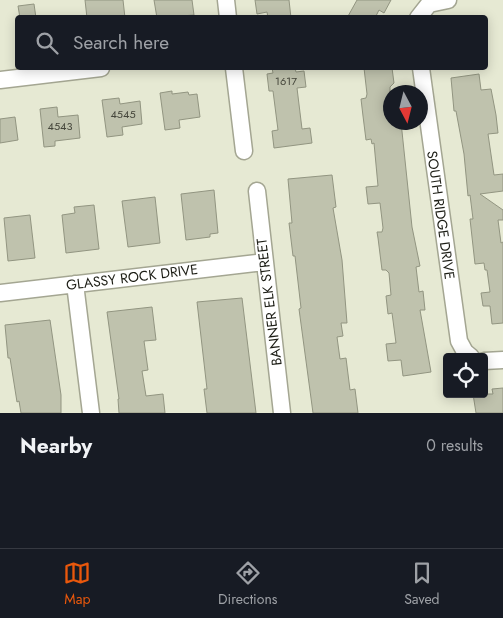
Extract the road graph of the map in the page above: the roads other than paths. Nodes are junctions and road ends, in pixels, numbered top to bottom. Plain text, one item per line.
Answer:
1 (226, 0) edge
2 (448, 0) edge
3 (228, 15) edge
4 (420, 15) edge
5 (84, 70) edge
6 (234, 70) edge
7 (421, 70) edge
8 (0, 80) edge
9 (244, 150) dead end
10 (256, 191) dead end
11 (265, 262) junction
12 (75, 284) junction
13 (0, 293) edge
14 (466, 353) edge
15 (503, 360) edge
16 (488, 361) edge
17 (90, 413) edge
18 (282, 413) edge

1 - 3 street
2 - 4 street
5 - 8 street
6 - 9 street
7 - 14 street, SOUTH RIDGE DRIVE
10 - 11 street, BANNER ELK STREET
11 - 12 street, GLASSY ROCK DRIVE
11 - 18 street, BANNER ELK STREET
12 - 13 street, GLASSY ROCK DRIVE
12 - 17 street
15 - 16 street

